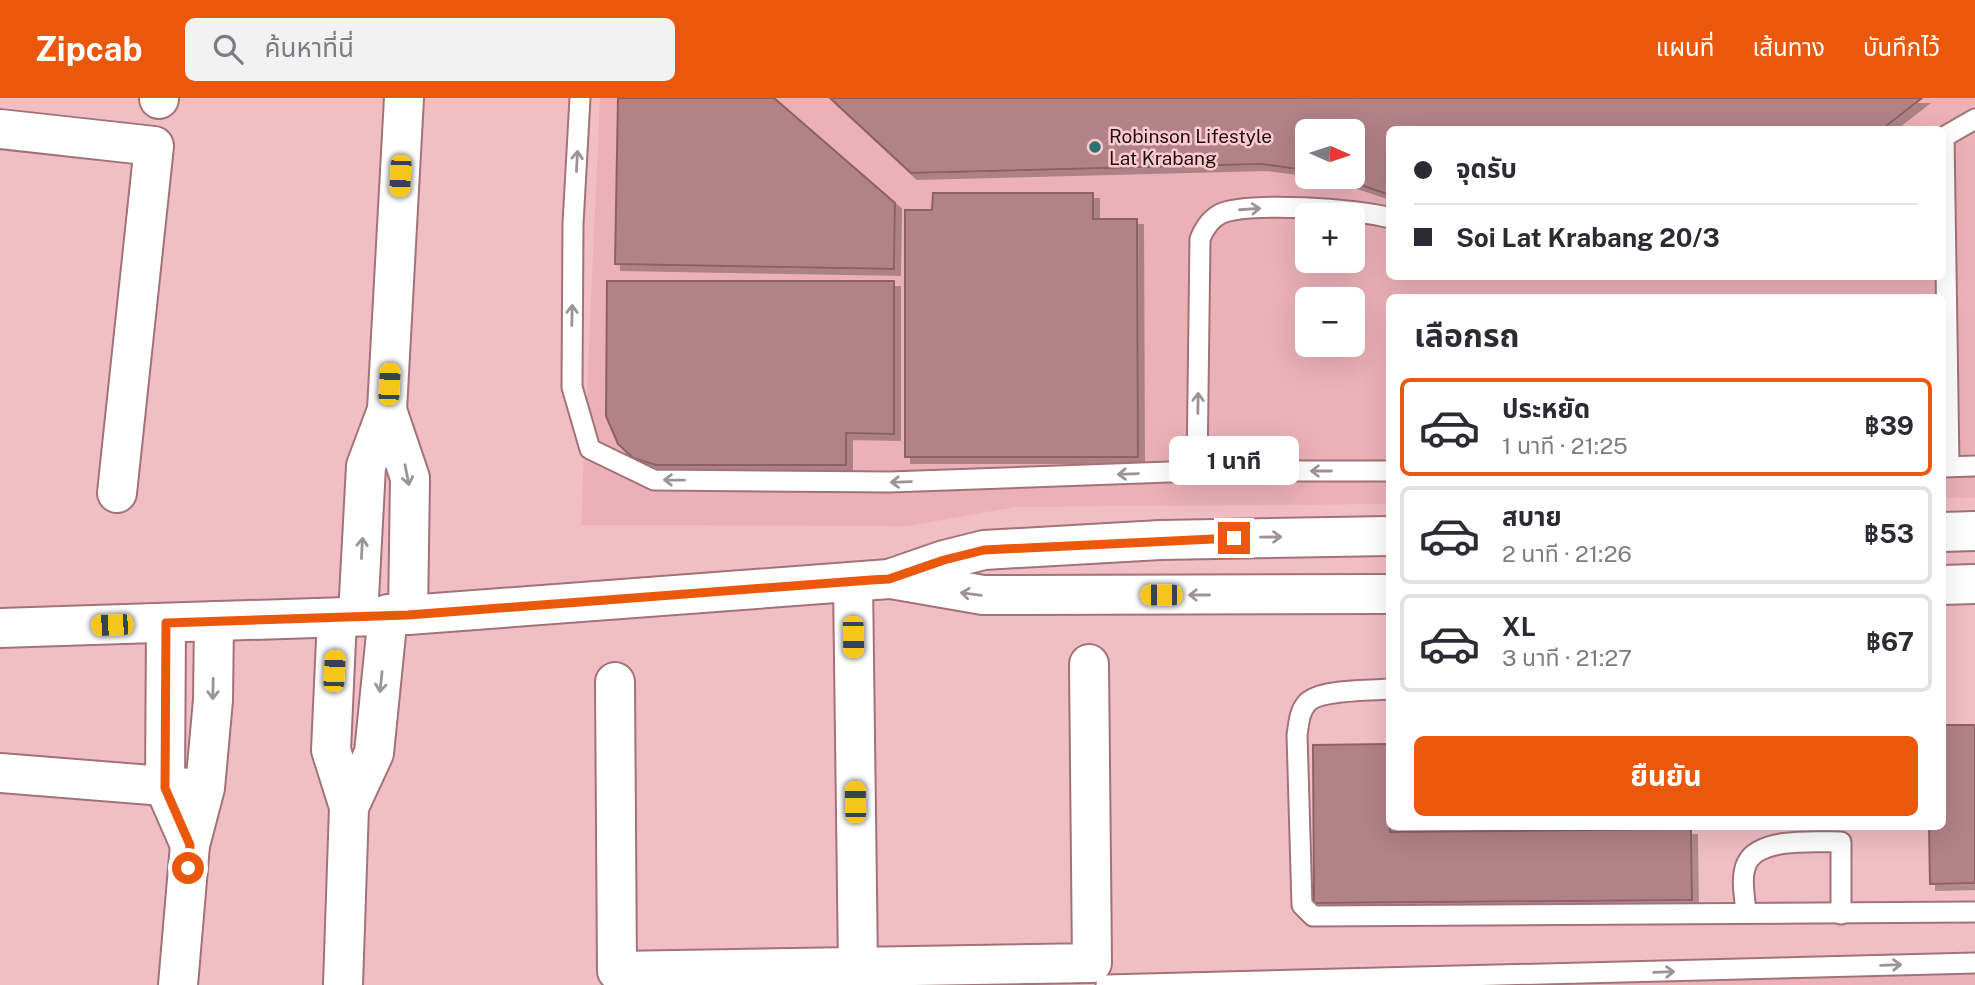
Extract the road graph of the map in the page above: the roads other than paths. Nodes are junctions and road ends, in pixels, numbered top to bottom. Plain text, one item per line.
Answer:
1 (404, 98) edge
2 (580, 98) edge
3 (1975, 119) edge
4 (0, 129) edge
5 (1946, 135) edge
6 (1386, 217) edge
7 (387, 410) junction
8 (1946, 466) edge
9 (1975, 466) edge
10 (1197, 471) junction
11 (1386, 471) edge
12 (117, 493) dead end
13 (1946, 531) edge
14 (1975, 531) edge
15 (1386, 536) edge
16 (1309, 537) junction
17 (1160, 540) junction
18 (871, 580) junction
19 (1975, 584) edge
20 (1946, 585) edge
21 (1386, 594) edge
22 (1161, 595) junction
23 (1308, 595) junction
24 (373, 616) junction
25 (214, 621) junction
26 (166, 623) junction
27 (0, 628) edge
28 (1089, 664) dead end
29 (615, 682) dead end
30 (1386, 689) edge
31 (0, 773) edge
32 (165, 788) junction
33 (205, 788) junction
34 (349, 807) junction
35 (1841, 834) edge
36 (190, 845) junction
37 (1746, 912) junction
38 (1975, 912) edge
39 (1842, 914) junction
40 (1975, 963) edge
41 (858, 967) junction
42 (178, 985) edge
43 (342, 985) edge
44 (1106, 985) edge

1 - 7 street
10 -> 2 lane
3 - 5 lane
4 - 12 street
10 -> 6 lane
24 -> 7 street
7 -> 24 street
8 - 9 lane
11 -> 10 lane
13 - 14 street
15 - 16 street
17 -> 16 street
16 - 23 street
17 - 18 street
17 - 22 street
22 -> 18 street
18 - 24 street
18 - 41 street
19 - 20 street
21 - 23 street
23 -> 22 street
24 - 25 street
24 -> 34 street
24 - 34 street
25 - 26 street
25 -> 33 street
26 - 27 street
26 - 32 street
28 - 41 street
29 - 41 street
30 - 37 lane
31 - 32 street
32 - 33 street
32 - 36 street
33 - 36 street
34 - 43 street
35 - 37 lane
35 - 39 lane
36 - 42 street
37 - 39 lane
38 - 39 lane
44 -> 40 lane

